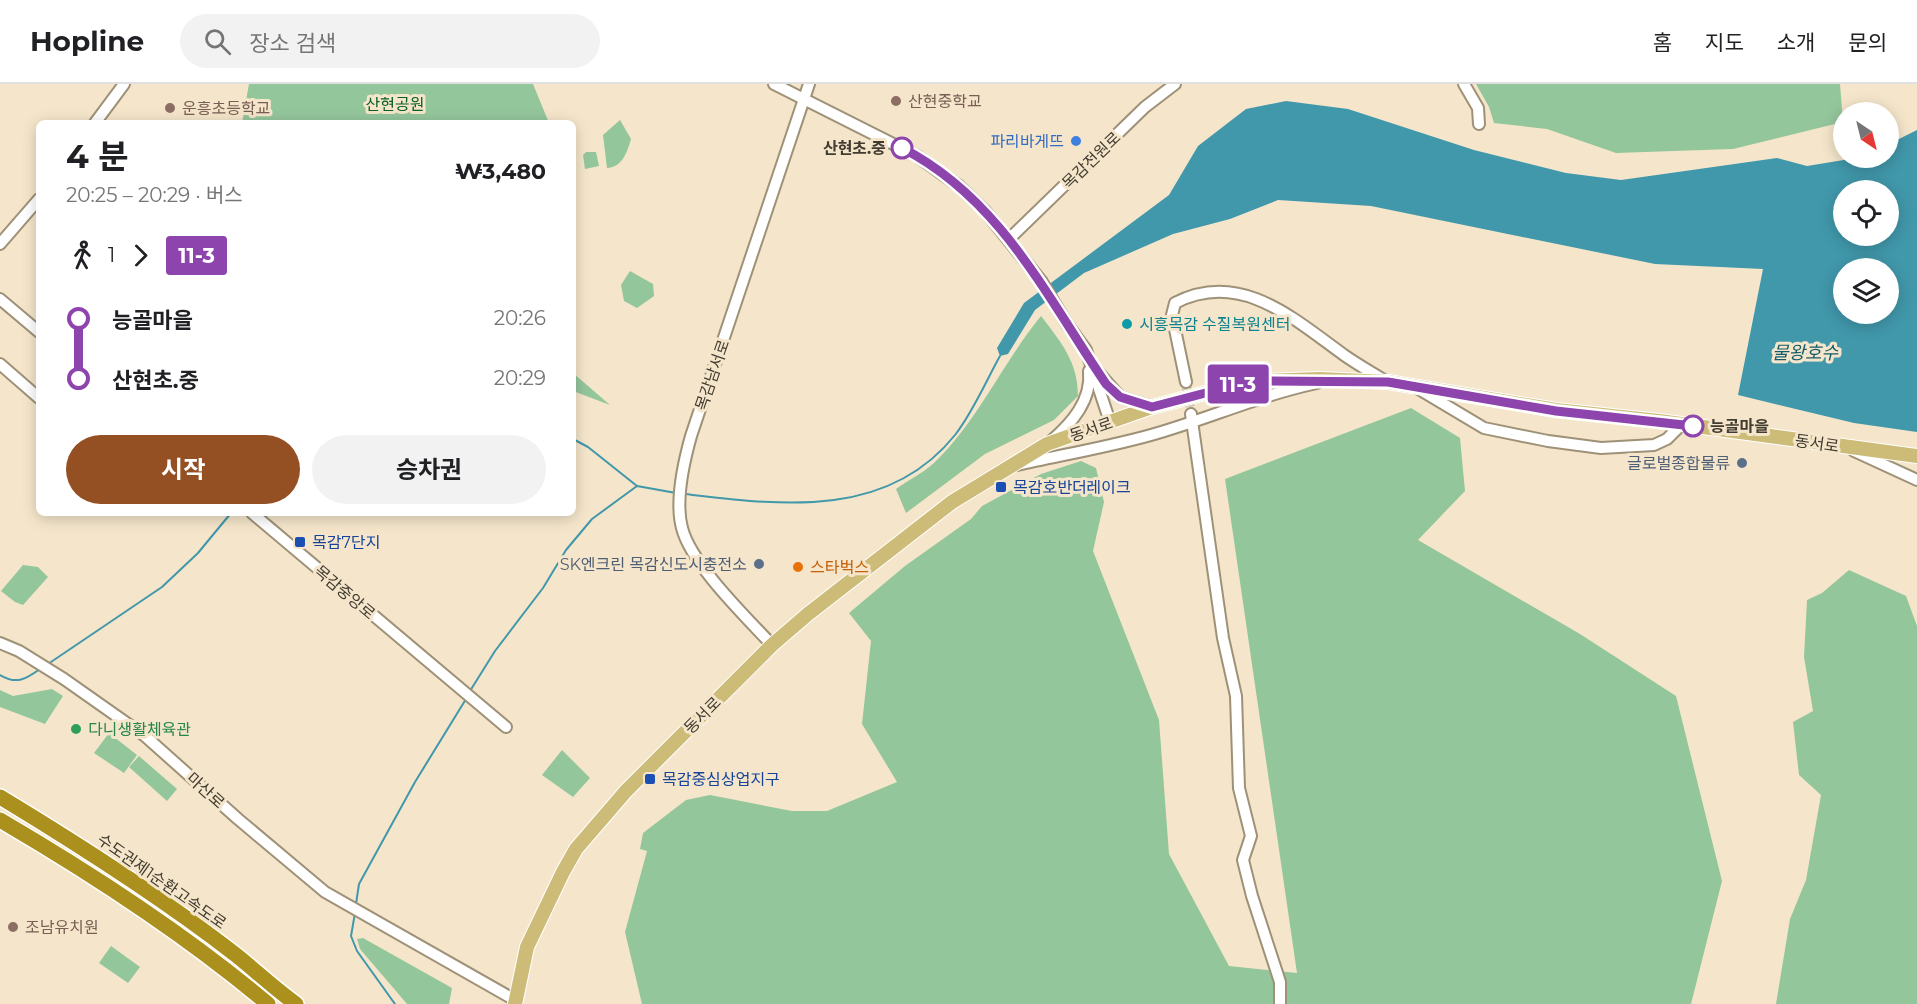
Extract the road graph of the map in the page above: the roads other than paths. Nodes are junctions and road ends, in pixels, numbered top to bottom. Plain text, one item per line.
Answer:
1 (124, 84) edge
2 (774, 84) edge
3 (809, 84) edge
4 (1175, 84) edge
5 (1464, 84) edge
6 (804, 99) junction
7 (97, 120) edge
8 (1479, 124) dead end
9 (36, 202) edge
10 (1009, 239) junction
11 (0, 244) edge
12 (0, 299) edge
13 (36, 329) edge
14 (1086, 350) junction
15 (0, 364) edge
16 (1335, 380) junction
17 (1186, 382) tunnel mouth
18 (1388, 382) junction
19 (1414, 387) junction
20 (36, 395) edge
21 (1152, 407) junction
22 (1191, 419) junction
23 (1110, 422) junction
24 (1682, 424) junction
25 (1047, 444) junction
26 (1845, 447) junction
27 (1917, 456) edge
28 (1008, 467) junction
29 (1917, 480) edge
30 (255, 516) edge
31 (0, 643) edge
32 (771, 645) junction
33 (502, 723) dead end
34 (0, 797) edge
35 (0, 820) edge
36 (515, 1002) edge
37 (268, 1004) edge
38 (296, 1004) edge
39 (1280, 1004) edge

1 - 7 street
2 - 6 street
3 - 6 street, 목감남서로
4 - 10 street, 목감전원로
5 - 8 street
6 - 10 street
6 - 32 street, 목감남서로
9 - 11 street
10 - 14 street
12 - 13 street
14 - 21 street
14 - 23 street
14 - 25 street
15 - 20 street
16 - 18 main road, 동서로
16 - 21 main road, 동서로
16 - 22 street
17 - 18 street
18 - 19 main road, 동서로
19 - 24 main road, 동서로
19 - 24 street
21 - 23 main road, 동서로
22 - 28 street
22 - 39 street
23 - 25 main road, 동서로
24 - 26 main road, 동서로
25 - 28 main road, 동서로
26 - 27 main road, 동서로
26 - 29 street
28 - 32 main road, 동서로
30 - 33 street, 목감중앙로
31 - 36 street, 마산로
32 - 36 main road, 동서로
34 - 38 highway, 수도권제1순환고속도로
35 - 37 highway, 수도권제1순환고속도로

